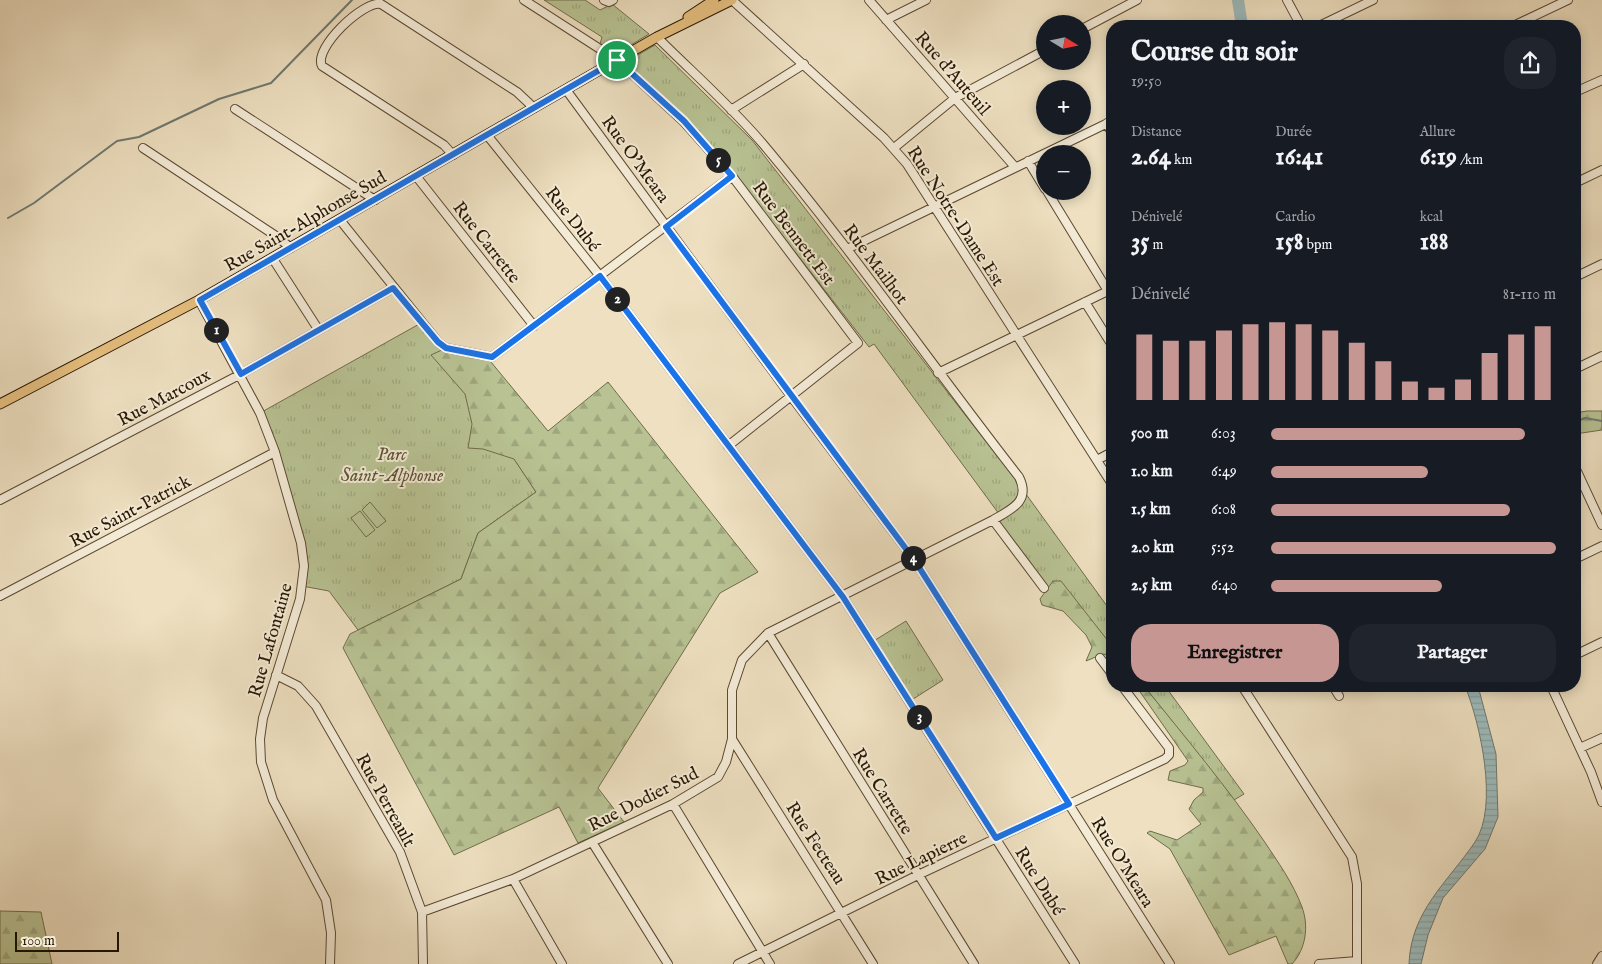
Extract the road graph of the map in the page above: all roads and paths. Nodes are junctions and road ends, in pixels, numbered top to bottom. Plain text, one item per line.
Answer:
1 (392, 0) edge
2 (524, 0) edge
3 (604, 0) edge
4 (614, 0) edge
5 (714, 0) edge
6 (732, 0) edge
7 (869, 0) edge
8 (926, 0) edge
9 (1137, 0) edge
10 (1287, 0) edge
11 (1373, 0) edge
12 (1568, 0) edge
13 (387, 8) junction
14 (886, 20) junction
15 (1298, 20) edge
16 (1331, 20) edge
17 (1526, 20) edge
18 (1091, 25) edge
19 (674, 28) junction
20 (657, 37) junction
21 (1036, 55) edge
22 (617, 60) junction
23 (804, 64) junction
24 (1602, 80) edge
25 (1581, 89) edge
26 (567, 91) junction
27 (955, 98) junction
28 (534, 108) junction
29 (235, 110) dead end
30 (731, 110) junction
31 (1106, 124) edge
32 (487, 135) junction
33 (142, 148) dead end
34 (894, 148) junction
35 (453, 155) junction
36 (1028, 161) junction
37 (1015, 167) junction
38 (1602, 170) edge
39 (1036, 174) edge
40 (416, 176) junction
41 (732, 176) junction
42 (1581, 180) edge
43 (374, 200) junction
44 (1052, 200) edge
45 (932, 207) junction
46 (340, 220) junction
47 (666, 227) junction
48 (291, 248) junction
49 (847, 249) junction
50 (273, 258) junction
51 (1602, 264) edge
52 (1581, 274) edge
53 (600, 276) junction
54 (1106, 284) edge
55 (393, 288) junction
56 (1106, 292) edge
57 (200, 300) junction
58 (1085, 302) junction
59 (534, 326) junction
60 (318, 329) junction
61 (1016, 335) junction
62 (1106, 335) edge
63 (1602, 356) edge
64 (1581, 366) edge
65 (938, 373) junction
66 (241, 374) junction
67 (791, 396) junction
68 (0, 404) edge
69 (728, 446) junction
70 (275, 452) junction
71 (1106, 455) edge
72 (1097, 460) junction
73 (1106, 474) edge
74 (1581, 487) edge
75 (0, 500) edge
76 (993, 520) junction
77 (1602, 525) edge
78 (1602, 546) edge
79 (1581, 556) edge
80 (915, 561) junction
81 (1044, 588) dead end
82 (0, 596) edge
83 (843, 597) junction
84 (768, 633) junction
85 (1602, 642) edge
86 (1581, 652) edge
87 (1100, 658) dead end
88 (1106, 666) edge
89 (276, 675) junction
90 (1127, 692) edge
91 (1246, 692) edge
92 (1337, 692) edge
93 (1554, 692) edge
94 (1339, 696) dead end
95 (1602, 738) edge
96 (732, 739) junction
97 (1580, 748) junction
98 (1602, 802) edge
99 (673, 804) junction
100 (1069, 804) junction
101 (996, 838) junction
102 (592, 842) junction
103 (918, 875) junction
104 (513, 879) junction
105 (422, 912) junction
106 (842, 913) junction
107 (763, 952) junction
108 (1602, 956) edge
109 (1357, 962) edge
110 (330, 964) edge
111 (423, 964) edge
112 (562, 964) edge
113 (668, 964) edge
114 (738, 964) edge
115 (770, 964) edge
116 (873, 964) edge
117 (974, 964) edge
118 (1075, 964) edge
119 (1170, 964) edge
120 (1319, 964) edge
121 (1597, 964) edge

1 - 13 street
2 - 22 street, Rue Bennett Est
3 - 4 street
5 - 19 main road, Rue Saint-Alphonse Sud
6 - 19 main road, Rue Saint-Alphonse Sud
6 - 23 street, Rue Notre-Dame Est
7 - 14 street, Rue d'Auteuil
8 - 14 street
9 - 18 street
10 - 15 street
11 - 16 street
12 - 17 street
13 - 28 street
13 - 35 street
14 - 27 street, Rue d'Auteuil
19 - 20 main road, Rue Saint-Alphonse Sud
20 - 22 main road, Rue Saint-Alphonse Sud
20 - 30 street, Rue Mailhot
21 - 27 street
22 - 26 main road, Rue Saint-Alphonse Sud
22 - 41 street, Rue Bennett Est
23 - 30 street
23 - 34 street, Rue Notre-Dame Est
24 - 25 street
26 - 28 main road, Rue Saint-Alphonse Sud
26 - 47 street, Rue O'Meara
27 - 34 street
27 - 37 street, Rue d'Auteuil
28 - 32 main road, Rue Saint-Alphonse Sud
29 - 43 street
30 - 49 street, Rue Mailhot
31 - 36 street
32 - 35 main road, Rue Saint-Alphonse Sud
32 - 53 street, Rue Dubé
33 - 48 street
34 - 45 street, Rue Notre-Dame Est
35 - 40 main road, Rue Saint-Alphonse Sud
36 - 37 street
36 - 39 street
37 - 45 street
38 - 42 street
40 - 43 main road, Rue Saint-Alphonse Sud
40 - 59 street, Rue Carrette
41 - 47 street
41 - 67 street, Rue Bennett Est
43 - 46 main road, Rue Saint-Alphonse Sud
44 - 54 street
45 - 49 street
45 - 61 street, Rue Notre-Dame Est
46 - 48 main road, Rue Saint-Alphonse Sud
46 - 55 street
47 - 53 street
47 - 67 street, Rue O'Meara
48 - 50 main road, Rue Saint-Alphonse Sud
49 - 65 street, Rue Mailhot
50 - 57 main road, Rue Saint-Alphonse Sud
50 - 60 street
51 - 52 street
53 - 59 street
53 - 69 street, Rue Dubé
55 - 59 street
55 - 60 street, Rue Marcoux
56 - 58 street
57 - 66 street, Rue Lafontaine
57 - 68 main road, Rue Saint-Alphonse Sud
58 - 61 street
58 - 62 street
60 - 66 street, Rue Marcoux
61 - 65 street
61 - 72 street, Rue Notre-Dame Est
63 - 64 street
65 - 76 street, Rue Mailhot
66 - 70 street, Rue Lafontaine
66 - 75 street, Rue Marcoux
67 - 69 street
67 - 80 street, Rue O'Meara
69 - 83 street, Rue Dubé
70 - 82 street, Rue Saint-Patrick
70 - 89 street, Rue Lafontaine
71 - 72 street
72 - 73 street, Rue Notre-Dame Est
74 - 77 street
76 - 80 street, Rue Dodier Sud
76 - 81 street
78 - 79 street
80 - 83 street, Rue Dodier Sud
80 - 100 street, Rue O'Meara
83 - 84 street, Rue Dodier Sud
83 - 101 street, Rue Dubé
84 - 96 street, Rue Dodier Sud
84 - 103 street, Rue Carrette
85 - 86 street
87 - 88 street
89 - 105 street, Rue Perreault
89 - 110 street, Rue Lafontaine
90 - 100 street, Rue Lapierre
91 - 109 street
92 - 94 street
93 - 97 street
95 - 97 street
96 - 99 street, Rue Dodier Sud
96 - 106 street, Rue Fecteau
97 - 98 street
99 - 102 street, Rue Dodier Sud
99 - 107 street
100 - 101 street, Rue Lapierre
100 - 119 street, Rue O'Meara
101 - 103 street, Rue Lapierre
101 - 118 street, Rue Dubé
102 - 104 street, Rue Dodier Sud
102 - 113 street
103 - 106 street, Rue Lapierre
103 - 117 street, Rue Carrette
104 - 105 street, Rue Dodier Sud
104 - 112 street
105 - 111 street, Rue Perreault
106 - 107 street, Rue Lapierre
106 - 116 street, Rue Fecteau
107 - 114 street, Rue Lapierre
107 - 115 street
108 - 121 street
109 - 120 street

